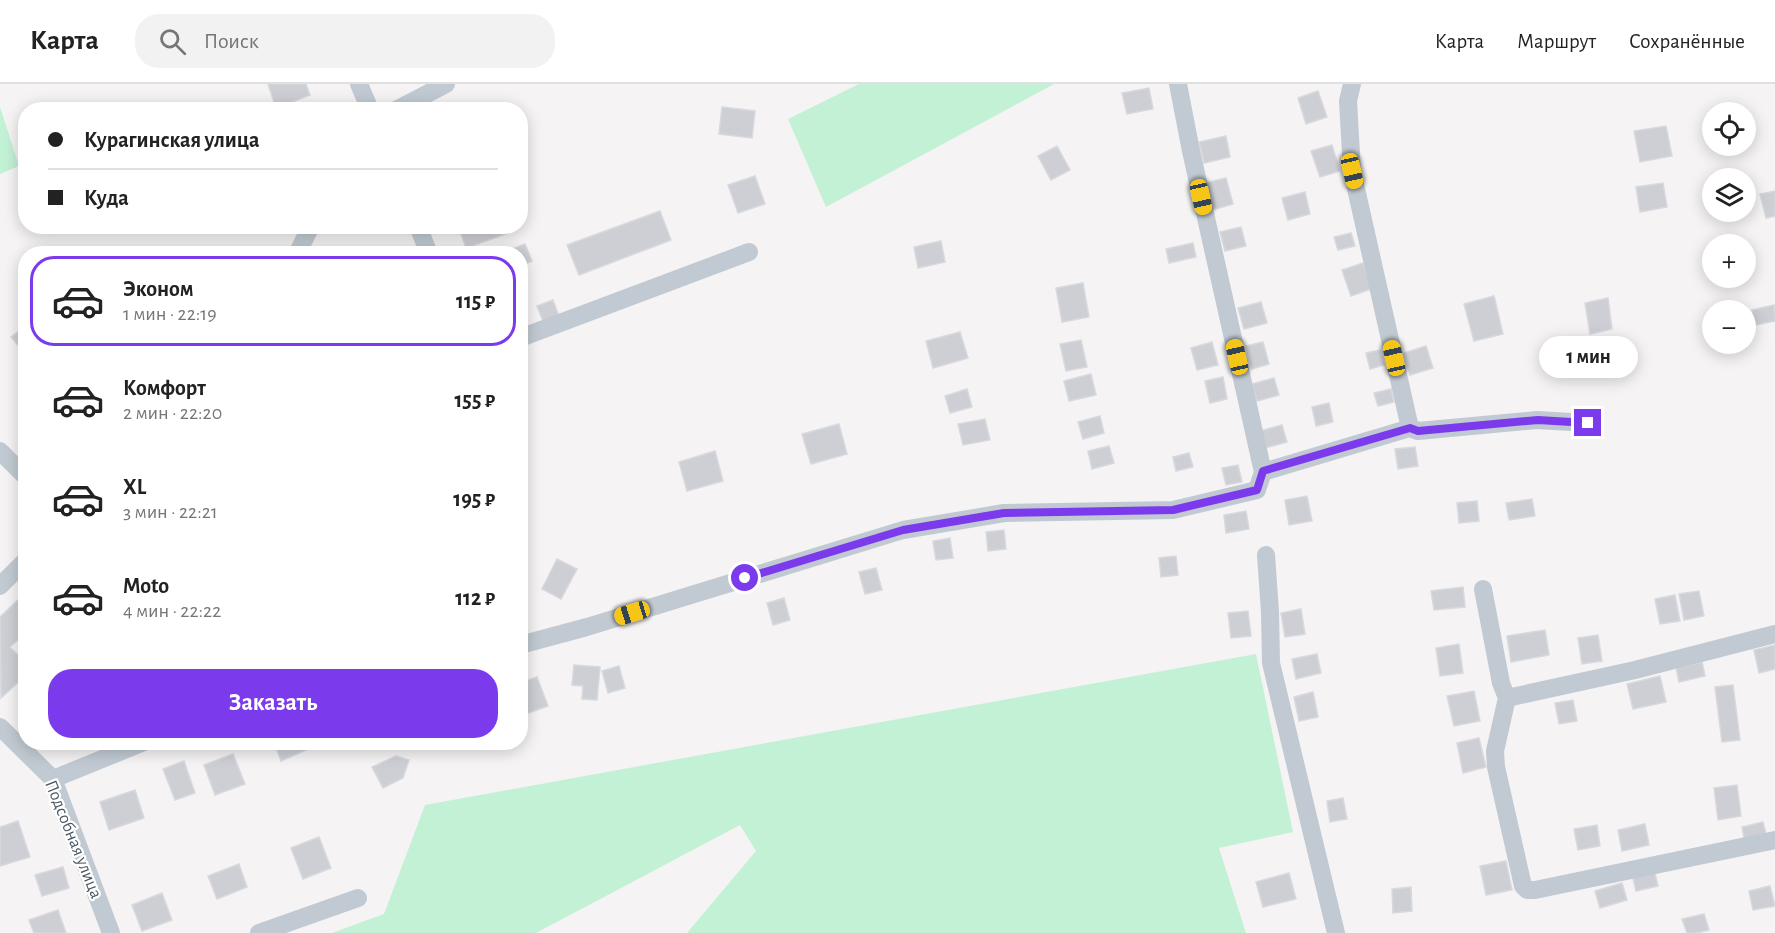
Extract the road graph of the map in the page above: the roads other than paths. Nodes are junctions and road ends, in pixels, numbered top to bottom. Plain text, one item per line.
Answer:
1 (359, 84) edge
2 (446, 84) edge
3 (1178, 84) edge
4 (1352, 84) edge
5 (367, 102) edge
6 (411, 102) edge
7 (749, 252) dead end
8 (528, 335) edge
9 (1588, 423) dead end
10 (1410, 428) junction
11 (0, 451) edge
12 (18, 469) edge
13 (1263, 471) junction
14 (1266, 555) dead end
15 (18, 568) edge
16 (0, 586) edge
17 (1483, 589) dead end
18 (1775, 634) edge
19 (528, 643) edge
20 (1507, 698) junction
21 (0, 727) edge
22 (18, 745) edge
23 (23, 750) edge
24 (124, 750) edge
25 (53, 779) junction
26 (1775, 840) edge
27 (358, 898) dead end
28 (111, 933) edge
29 (259, 933) edge
30 (1336, 933) edge

1 - 5 street
2 - 6 street
3 - 13 street
4 - 10 street
7 - 8 street
9 - 10 street
10 - 13 street
11 - 12 street
13 - 19 street
14 - 30 street
15 - 16 street
17 - 20 street
18 - 20 street
20 - 26 street
21 - 22 street, Подсобная улица
23 - 25 street, Подсобная улица
24 - 25 street
25 - 28 street, Подсобная улица
27 - 29 street

